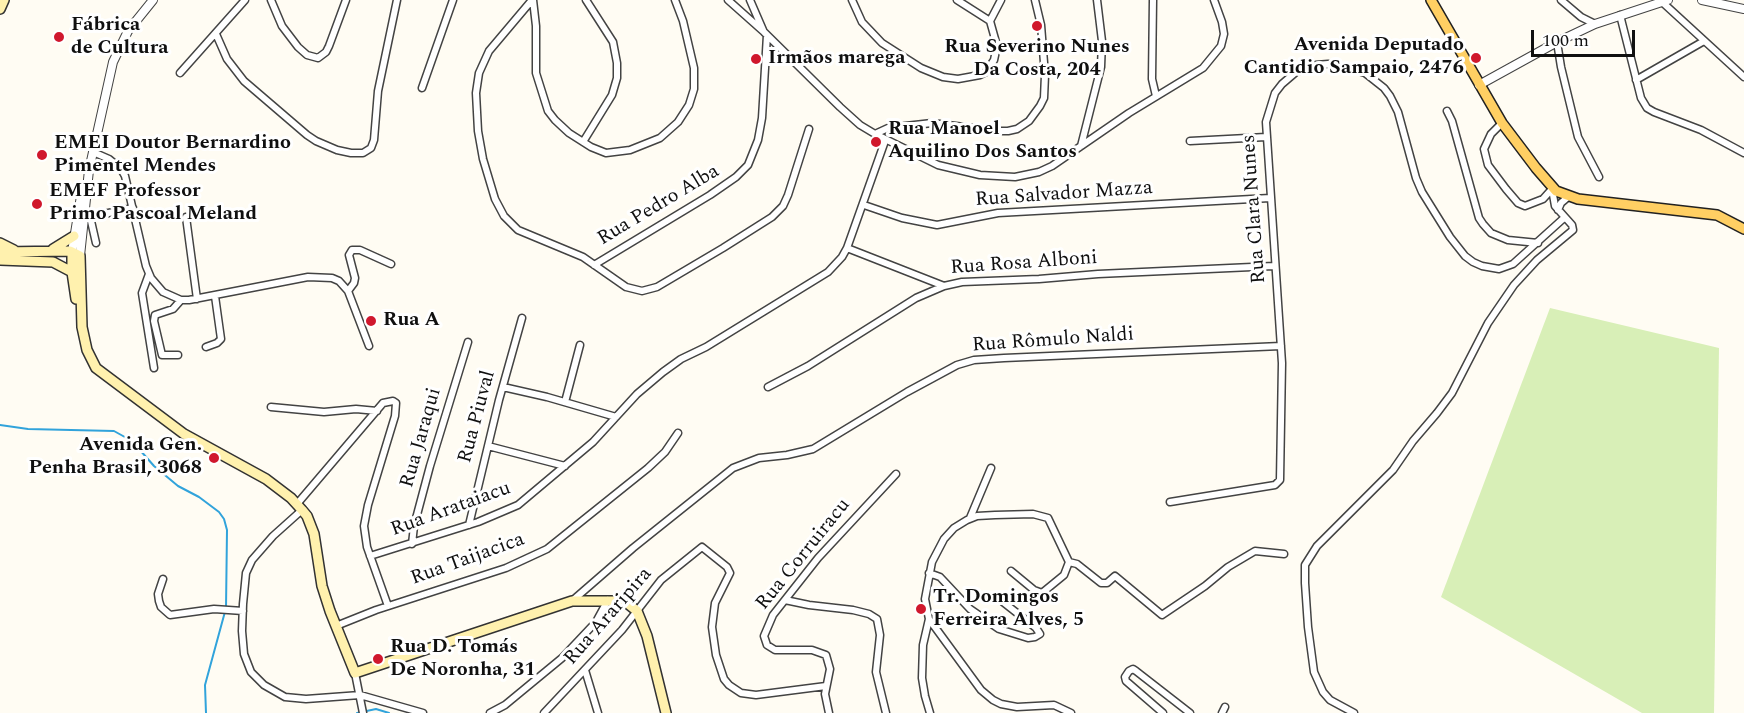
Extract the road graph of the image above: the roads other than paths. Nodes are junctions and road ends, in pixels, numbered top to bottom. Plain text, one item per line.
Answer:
1 (4, 0) edge
2 (153, 0) edge
3 (245, 0) edge
4 (271, 0) edge
5 (346, 0) edge
6 (397, 0) edge
7 (453, 0) edge
8 (533, 0) edge
9 (586, 0) edge
10 (675, 0) edge
11 (728, 0) edge
12 (750, 0) edge
13 (852, 0) edge
14 (957, 0) edge
15 (1001, 0) edge
16 (1035, 0) edge
17 (1097, 0) edge
18 (1153, 0) edge
19 (1214, 0) edge
20 (1431, 0) edge
21 (1561, 0) edge
22 (1663, 0) edge
23 (1702, 0) edge
24 (0, 9) edge
25 (1744, 9) edge
26 (1620, 15) junction
27 (990, 21) junction
28 (1595, 24) junction
29 (216, 34) junction
30 (765, 34) junction
31 (1704, 41) junction
32 (1557, 42) junction
33 (1732, 65) junction
34 (1744, 66) edge
35 (180, 73) dead end
36 (1744, 77) edge
37 (1636, 80) junction
38 (1479, 85) junction
39 (422, 88) dead end
40 (1156, 96) junction
41 (1447, 111) dead end
42 (1502, 123) junction
43 (809, 129) dead end
44 (875, 134) junction
45 (1266, 137) junction
46 (885, 141) junction
47 (1190, 141) dead end
48 (583, 142) junction
49 (1081, 147) junction
50 (93, 152) junction
51 (1744, 153) edge
52 (89, 170) junction
53 (1599, 177) dead end
54 (1552, 189) junction
55 (1568, 197) junction
56 (1270, 198) junction
57 (864, 205) junction
58 (134, 208) junction
59 (1558, 210) junction
60 (186, 217) dead end
61 (1567, 220) junction
62 (1744, 229) edge
63 (74, 236) junction
64 (0, 243) edge
65 (96, 243) dead end
66 (1538, 243) junction
67 (847, 248) junction
68 (0, 252) edge
69 (20, 252) junction
70 (76, 254) junction
71 (46, 257) junction
72 (0, 260) edge
73 (391, 264) dead end
74 (594, 265) junction
75 (1274, 266) junction
76 (76, 272) junction
77 (149, 274) junction
78 (74, 283) junction
79 (944, 286) junction
80 (348, 291) junction
81 (215, 296) junction
82 (197, 299) junction
83 (181, 300) junction
84 (80, 306) junction
85 (522, 318) dead end
86 (468, 342) dead end
87 (580, 345) dead end
88 (369, 346) dead end
89 (1281, 346) junction
90 (206, 347) dead end
91 (178, 355) dead end
92 (154, 368) dead end
93 (502, 387) junction
94 (768, 387) dead end
95 (565, 402) junction
96 (271, 407) dead end
97 (377, 411) junction
98 (616, 417) junction
99 (678, 433) dead end
100 (488, 446) junction
101 (565, 466) junction
102 (991, 468) dead end
103 (896, 474) dead end
104 (1170, 502) dead end
105 (300, 507) junction
106 (970, 518) junction
107 (469, 525) junction
108 (412, 544) junction
109 (1284, 554) dead end
110 (370, 556) junction
111 (1069, 562) junction
112 (1011, 571) dead end
113 (928, 573) junction
114 (163, 579) dead end
115 (608, 600) junction
116 (785, 600) junction
117 (572, 601) junction
118 (1003, 602) dead end
119 (388, 606) junction
120 (239, 611) junction
121 (638, 611) junction
122 (929, 619) junction
123 (336, 626) junction
124 (585, 670) junction
125 (355, 673) junction
126 (826, 686) junction
127 (360, 695) junction
128 (363, 713) edge
129 (423, 713) edge
130 (490, 713) edge
131 (544, 713) edge
132 (598, 713) edge
133 (666, 713) edge
134 (829, 713) edge
135 (886, 713) edge
136 (930, 713) edge
137 (1071, 713) edge
138 (1163, 713) edge
139 (1190, 713) edge
140 (1354, 713) edge

1 - 24 main road
2 - 50 street
3 - 29 street
4 - 5 street
6 - 29 street
7 - 39 street
8 - 48 street
8 - 74 street
9 - 48 street
10 - 48 street
11 - 30 street
12 - 30 street
13 - 27 street
14 - 27 street
15 - 27 street
16 - 44 street
17 - 49 street
18 - 40 street
19 - 40 street
20 - 38 main road
21 - 28 street
22 - 26 street
22 - 31 street
23 - 25 street
26 - 28 street
26 - 37 street
28 - 32 street
29 - 35 street
30 - 44 street
30 - 74 street, Rua Pedro Alba
31 - 33 street
31 - 37 street
32 - 38 street
32 - 53 street
33 - 34 street
33 - 36 street
37 - 51 street
38 - 42 main road
40 - 49 street
41 - 66 street
42 - 54 main road
42 - 54 street
43 - 74 street
44 - 46 street
45 - 47 street
45 - 56 street, Rua Clara Nunes
45 - 66 street, Rua Clara Nunes
46 - 49 street
46 - 57 street, Rua Arataiacu
50 - 52 street
50 - 58 street
52 - 63 street
52 - 70 street
54 - 55 main road
54 - 59 street
55 - 59 street
55 - 62 main road
56 - 57 street, Rua Salvador Mazza
56 - 75 street, Rua Clara Nunes
57 - 67 street, Rua Arataiacu
58 - 65 street
58 - 77 street
59 - 61 street
60 - 82 street
61 - 66 street, Rua Clara Nunes
61 - 140 street
63 - 70 street
63 - 71 main road
64 - 69 main road
67 - 79 street
67 - 98 street, Rua Arataiacu
68 - 69 main road
69 - 71 main road
70 - 71 main road
70 - 76 main road
71 - 72 main road
71 - 76 main road
71 - 78 main road
73 - 80 street
75 - 79 street, Rua Rosa Alboni
75 - 89 street, Rua Clara Nunes
76 - 78 main road
76 - 84 main road
77 - 83 street
77 - 92 street
78 - 84 main road
79 - 94 street, Rua Rosa Alboni
80 - 81 street
80 - 88 street
81 - 82 street
81 - 90 street
82 - 83 street
83 - 91 street
84 - 105 main road
85 - 93 street, Rua Piuval
86 - 108 street, Rua Jaraqui
87 - 95 street
89 - 104 street, Rua Clara Nunes
89 - 117 street, Rua Rômulo Naldi
93 - 95 street
93 - 100 street, Rua Piuval
95 - 98 street
96 - 97 street
97 - 105 street
97 - 110 street
98 - 101 street, Rua Arataiacu
99 - 119 street, Rua Taijacica
100 - 101 street
100 - 107 street, Rua Piuval
101 - 107 street, Rua Arataiacu
102 - 106 street
103 - 116 street, Rua Corruiracu
105 - 120 street
105 - 123 main road
106 - 111 street
106 - 113 street
107 - 108 street, Rua Arataiacu
108 - 110 street, Rua Arataiacu
109 - 111 street
110 - 119 street
111 - 112 street
113 - 118 street
113 - 122 street
114 - 120 street
115 - 117 main road
115 - 121 main road
115 - 130 street
116 - 126 street, Rua Corruiracu
116 - 135 street
117 - 125 main road
119 - 123 street, Rua Taijacica
120 - 127 street
121 - 124 street, Rua Araripira
121 - 126 street, Rua Araripira
121 - 133 main road
122 - 136 street
122 - 137 street
123 - 125 main road
124 - 131 street, Rua Araripira
124 - 132 street
125 - 127 street
126 - 134 street
127 - 128 street
127 - 129 street
138 - 139 street

